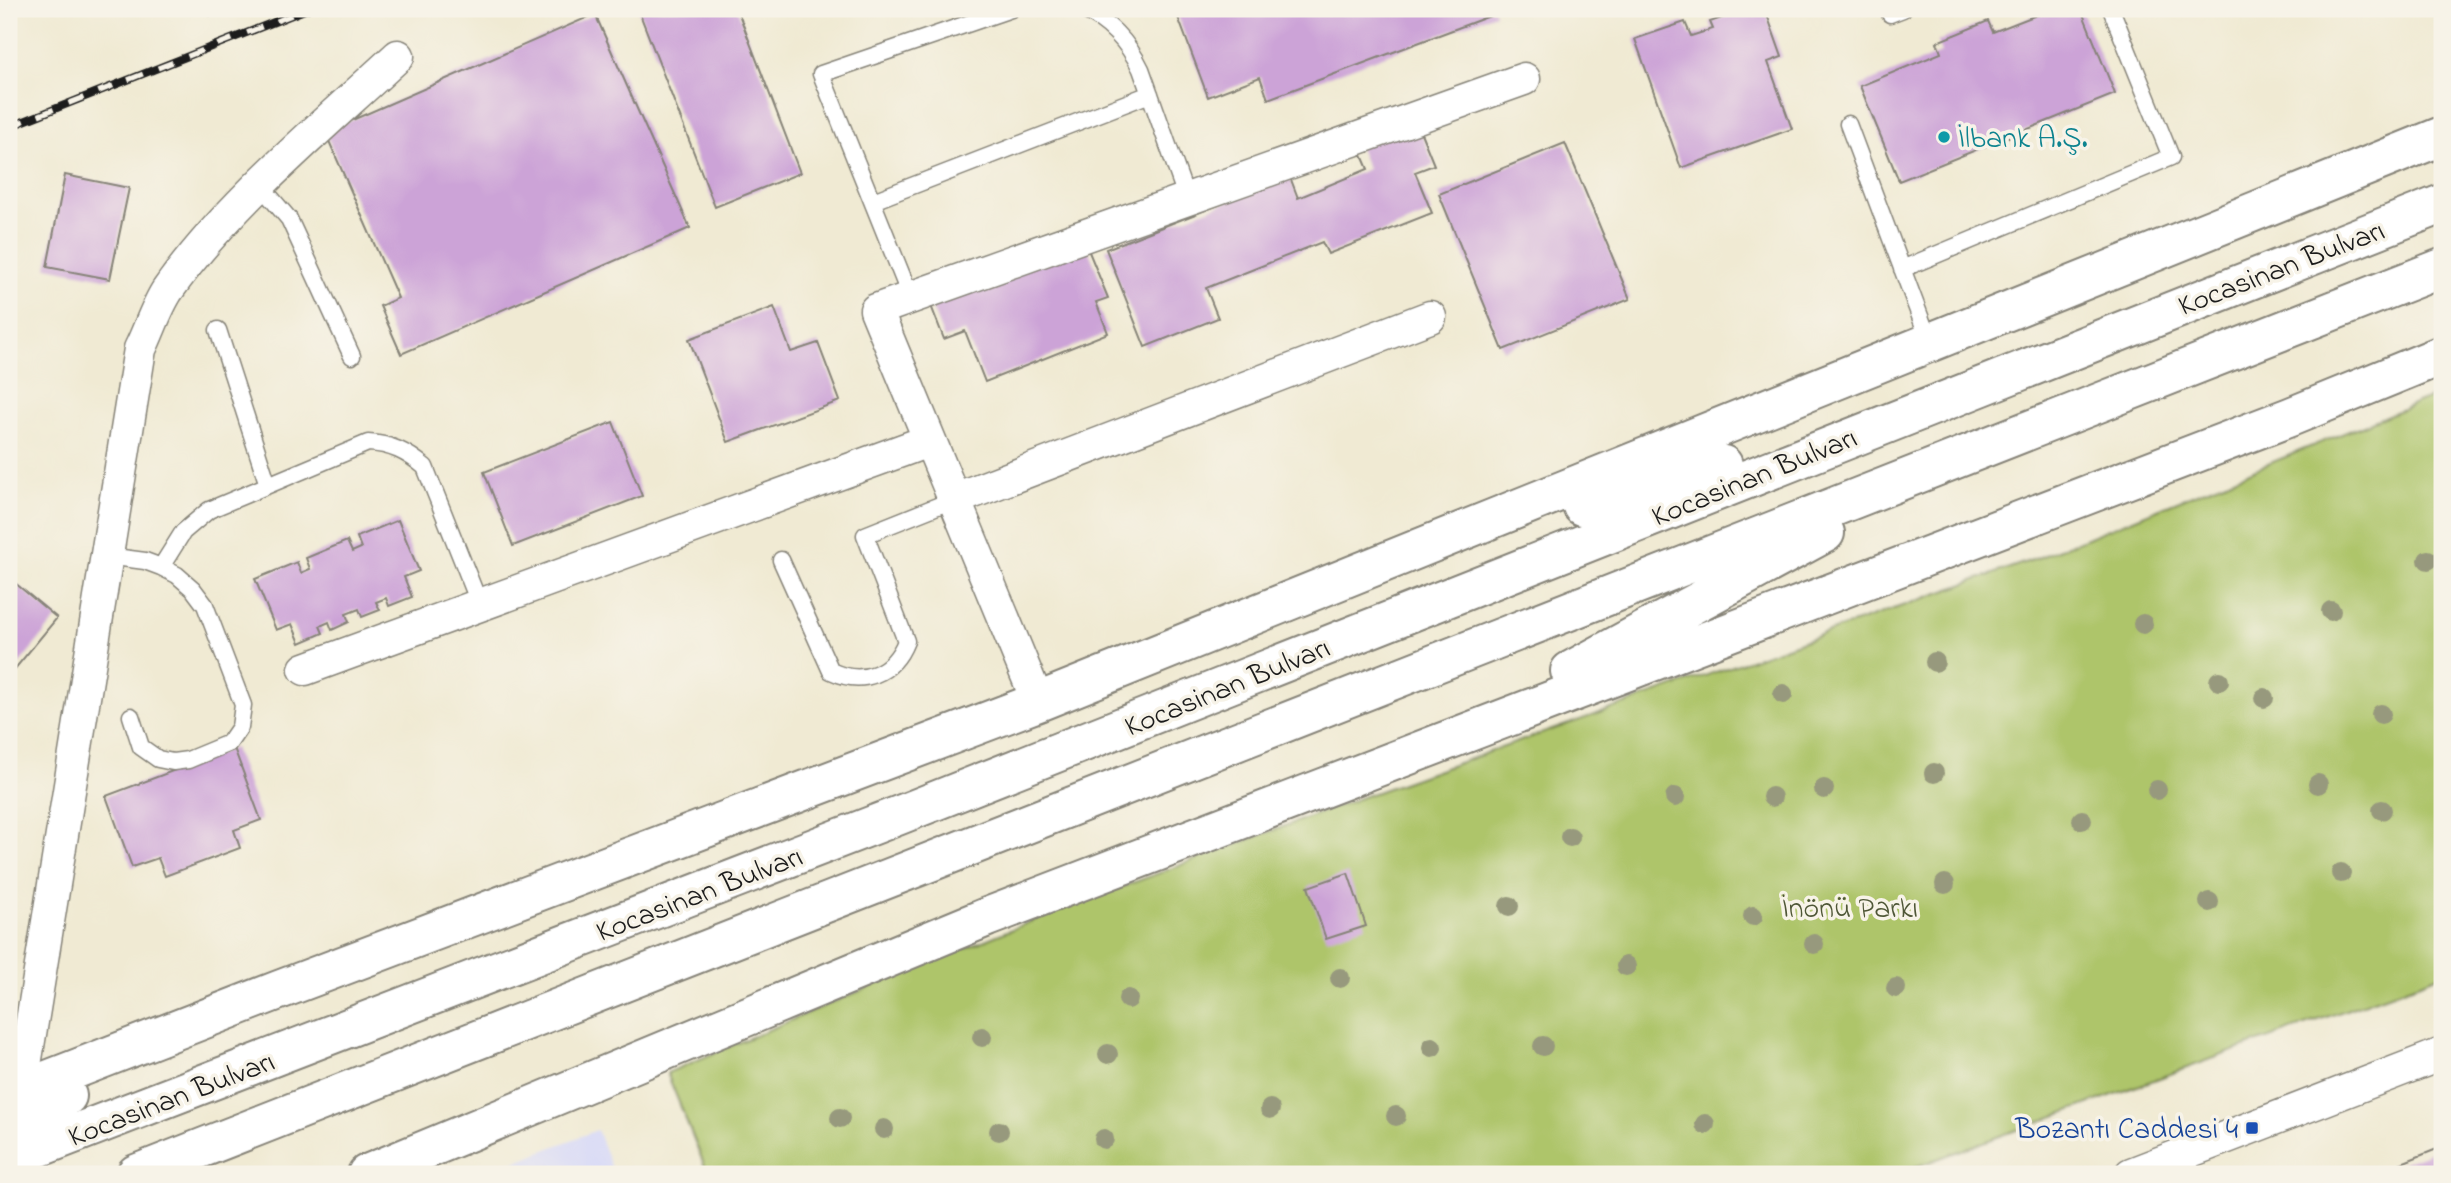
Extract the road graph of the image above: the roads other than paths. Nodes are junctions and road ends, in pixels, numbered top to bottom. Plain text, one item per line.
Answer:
1 (1011, 9) edge
2 (1082, 9) edge
3 (2111, 9) edge
4 (398, 56) dead end
5 (1524, 79) dead end
6 (1150, 94) junction
7 (1848, 124) dead end
8 (2442, 136) edge
9 (260, 185) junction
10 (1187, 199) junction
11 (873, 201) junction
12 (2442, 204) edge
13 (2442, 268) edge
14 (1902, 270) junction
15 (911, 298) junction
16 (1430, 317) dead end
17 (218, 330) dead end
18 (1930, 343) junction
19 (2442, 355) edge
20 (352, 356) dead end
21 (1947, 400) junction
22 (928, 441) junction
23 (1972, 453) junction
24 (268, 485) junction
25 (955, 499) junction
26 (107, 556) junction
27 (781, 560) dead end
28 (162, 567) junction
29 (1369, 569) junction
30 (480, 605) junction
31 (305, 669) dead end
32 (1038, 702) junction
33 (131, 716) dead end
34 (1436, 744) junction
35 (279, 990) junction
36 (2442, 1054) edge
37 (15, 1093) edge
38 (9, 1125) edge
39 (9, 1160) edge
40 (136, 1174) edge
41 (367, 1174) edge
42 (2131, 1174) edge

1 - 11 lane
2 - 6 lane
3 - 14 lane
4 - 9 street
5 - 10 street
6 - 10 lane
6 - 11 lane
7 - 14 lane
8 - 18 highway
9 - 20 lane
9 - 26 street
10 - 15 street
11 - 15 lane
12 - 21 highway, Kocasinan Bulvarı
13 - 23 highway, Kocasinan Bulvarı
14 - 18 lane
15 - 22 street
16 - 25 street
17 - 24 lane
18 - 29 highway
19 - 34 highway
21 - 29 highway
21 - 39 highway, Kocasinan Bulvarı
22 - 25 street
22 - 30 street
23 - 34 highway
23 - 40 highway, Kocasinan Bulvarı
24 - 28 lane
24 - 30 lane
25 - 27 lane
25 - 32 street
26 - 28 lane
26 - 37 street
28 - 33 lane
29 - 32 highway
30 - 31 street
32 - 35 highway
34 - 41 highway
35 - 37 highway
35 - 38 highway
36 - 42 street

